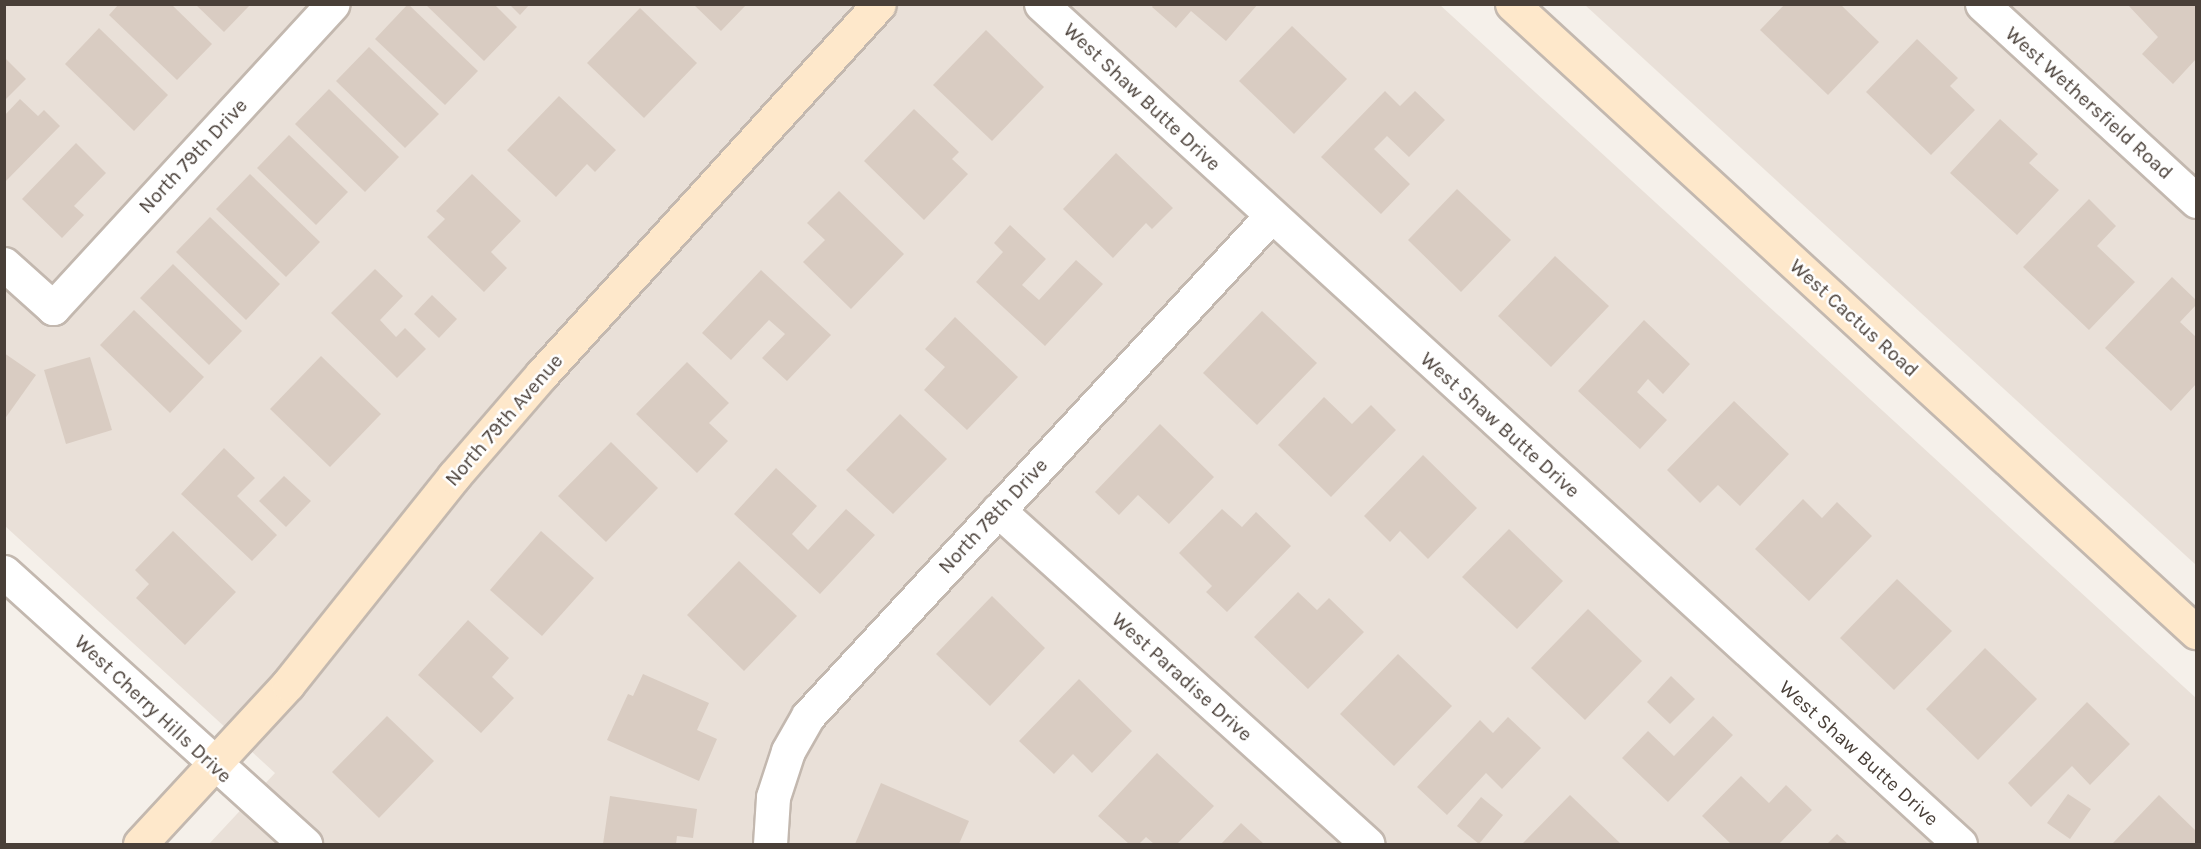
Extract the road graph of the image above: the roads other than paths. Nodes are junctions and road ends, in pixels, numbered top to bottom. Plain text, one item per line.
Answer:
1 (333, 4) edge
2 (879, 4) edge
3 (1041, 4) edge
4 (1512, 4) edge
5 (1982, 4) edge
6 (2196, 201) edge
7 (1271, 216) junction
8 (4, 264) edge
9 (998, 510) junction
10 (4, 572) edge
11 (2196, 632) edge
12 (215, 767) junction
13 (140, 844) edge
14 (305, 844) edge
15 (770, 844) edge
16 (1367, 844) edge
17 (1960, 844) edge

1 - 8 street, North 79th Drive
2 - 12 street, North 79th Avenue
3 - 7 street, West Shaw Butte Drive
4 - 11 street, West Cactus Road
5 - 6 street, West Wethersfield Road
7 - 9 street, North 78th Drive
7 - 17 street, West Shaw Butte Drive
9 - 15 street, North 78th Drive
9 - 16 street, West Paradise Drive
10 - 12 street, West Cherry Hills Drive
12 - 13 street, North 79th Avenue
12 - 14 street, West Cherry Hills Drive

